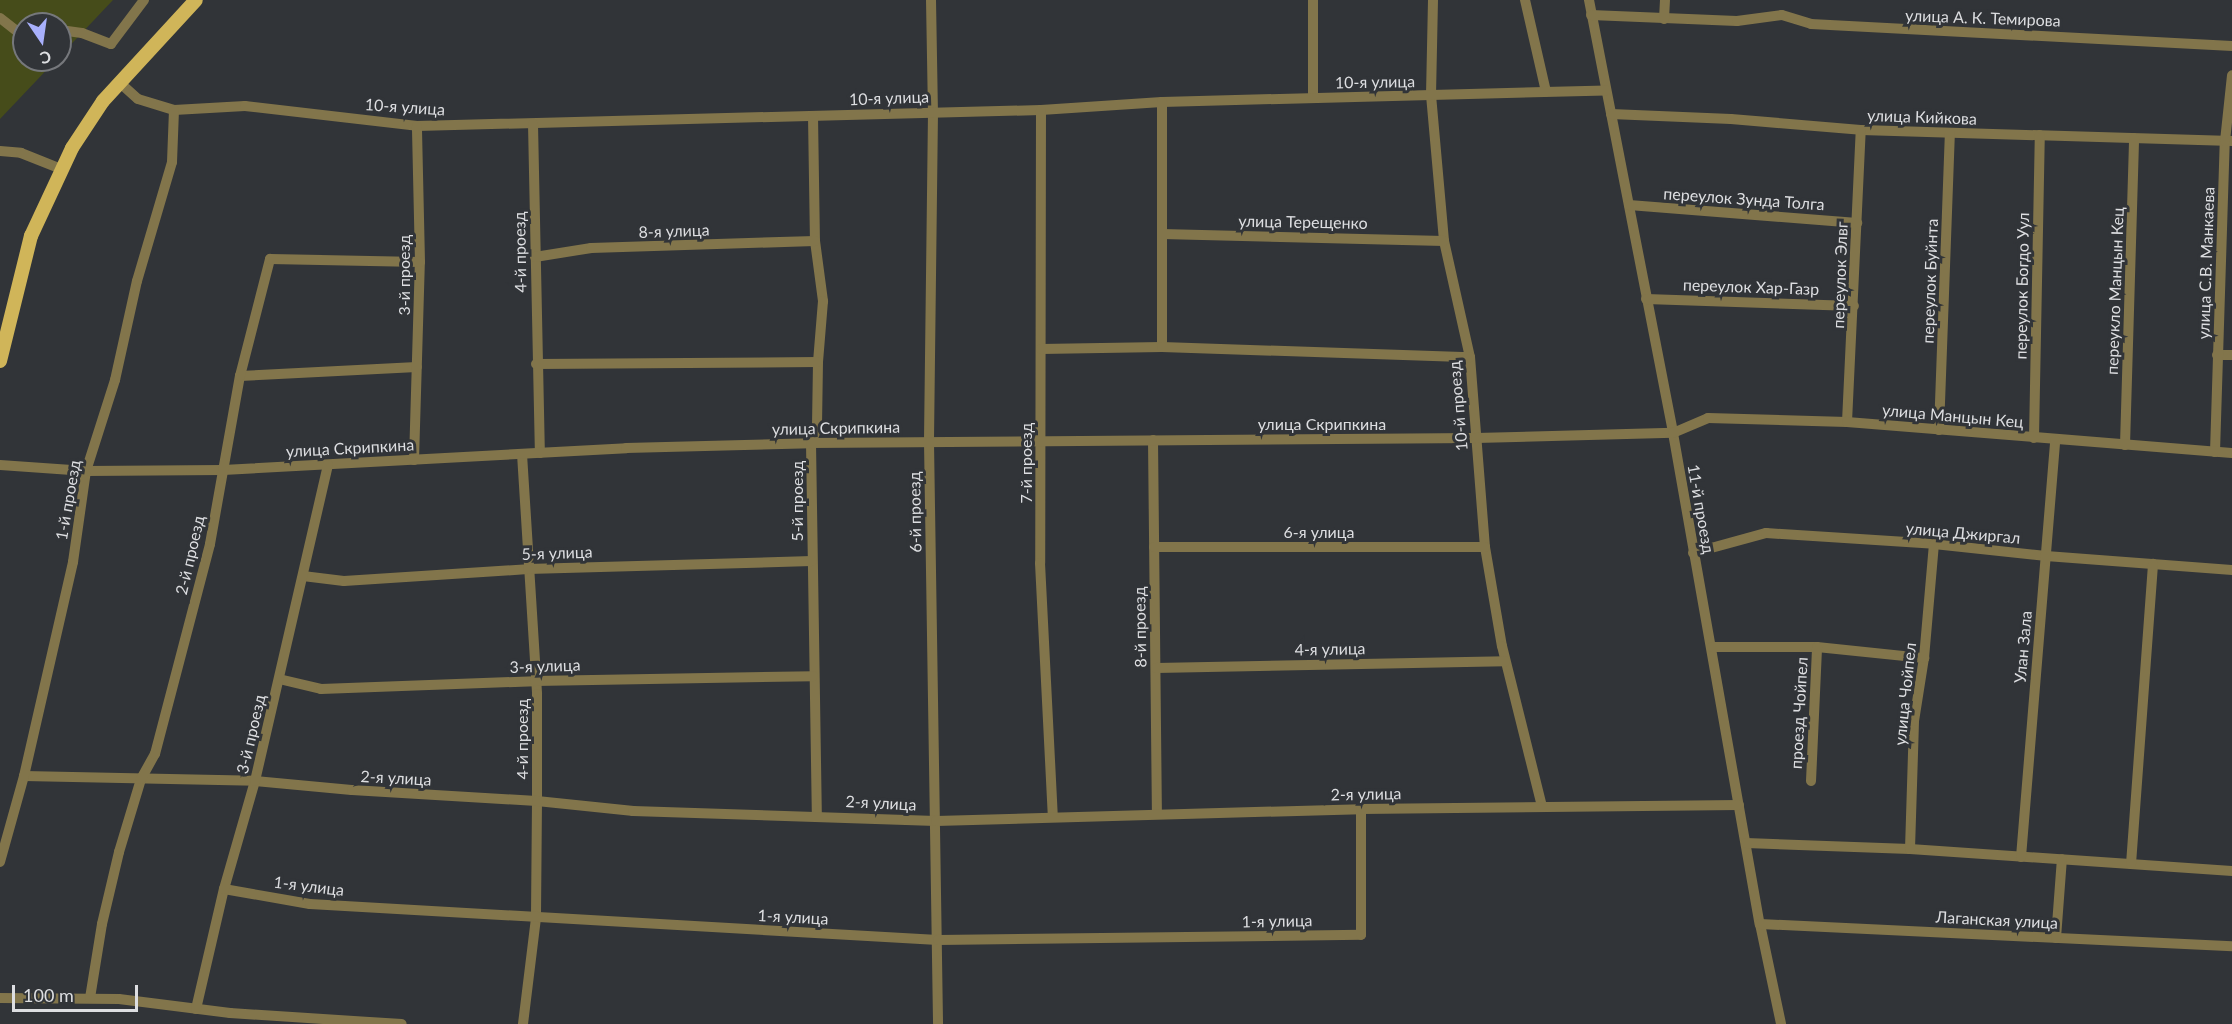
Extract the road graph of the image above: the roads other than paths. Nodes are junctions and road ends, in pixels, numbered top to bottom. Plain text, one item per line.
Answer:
1 (144, 0) edge
2 (196, 0) edge
3 (931, 0) edge
4 (1313, 0) edge
5 (1433, 0) edge
6 (1525, 0) edge
7 (1589, 0) edge
8 (1665, 0) edge
9 (1591, 15) junction
10 (0, 18) edge
11 (1664, 19) junction
12 (12, 27) edge
13 (72, 32) edge
14 (2232, 46) edge
15 (2232, 75) edge
16 (119, 82) junction
17 (1606, 90) junction
18 (1546, 92) junction
19 (1431, 95) junction
20 (1313, 98) junction
21 (1162, 102) junction
22 (174, 110) junction
23 (1041, 110) junction
24 (933, 112) junction
25 (1611, 114) junction
26 (813, 116) junction
27 (533, 123) junction
28 (417, 126) junction
29 (1862, 130) junction
30 (1950, 133) junction
31 (2040, 135) junction
32 (2134, 138) junction
33 (2229, 141) edge
34 (0, 151) edge
35 (61, 169) junction
36 (1629, 205) junction
37 (1857, 223) junction
38 (1162, 234) junction
39 (815, 241) junction
40 (1444, 241) junction
41 (536, 257) junction
42 (420, 262) junction
43 (1646, 299) junction
44 (1854, 306) junction
45 (1162, 347) junction
46 (1041, 349) junction
47 (2217, 355) junction
48 (2232, 355) edge
49 (1470, 357) junction
50 (0, 361) edge
51 (818, 362) junction
52 (536, 364) junction
53 (417, 368) junction
54 (240, 376) junction
55 (1847, 422) junction
56 (1939, 430) junction
57 (1673, 433) junction
58 (1476, 438) junction
59 (2034, 438) junction
60 (1153, 440) junction
61 (2055, 440) junction
62 (1041, 441) junction
63 (929, 442) junction
64 (811, 443) junction
65 (2125, 446) junction
66 (2215, 452) junction
67 (540, 453) junction
68 (2232, 453) edge
69 (522, 454) junction
70 (414, 460) junction
71 (0, 465) edge
72 (328, 465) junction
73 (223, 470) junction
74 (86, 471) junction
75 (1934, 544) junction
76 (1154, 547) junction
77 (1485, 547) junction
78 (1693, 554) junction
79 (2046, 556) junction
80 (812, 561) junction
81 (2153, 564) junction
82 (528, 569) junction
83 (2232, 570) edge
84 (303, 576) junction
85 (1712, 647) junction
86 (1817, 647) junction
87 (1924, 658) junction
88 (1505, 661) junction
89 (1156, 668) junction
90 (813, 675) junction
91 (279, 679) junction
92 (536, 681) junction
93 (24, 776) junction
94 (141, 778) junction
95 (255, 781) junction
96 (1810, 781) dead end
97 (537, 801) junction
98 (1542, 806) junction
99 (1739, 806) junction
100 (1361, 809) junction
101 (1157, 813) junction
102 (818, 816) junction
103 (1053, 817) junction
104 (936, 821) junction
105 (1746, 843) junction
106 (1910, 849) junction
107 (2021, 857) junction
108 (2062, 859) junction
109 (0, 862) edge
110 (2130, 864) junction
111 (2232, 871) edge
112 (224, 889) junction
113 (536, 918) junction
114 (1760, 924) junction
115 (2056, 938) junction
116 (938, 940) junction
117 (2232, 946) edge
118 (0, 998) edge
119 (90, 998) junction
120 (195, 1009) junction
121 (402, 1024) edge
122 (523, 1024) edge
123 (938, 1024) edge
124 (1781, 1024) edge

1 - 13 street
2 - 16 main road
3 - 24 street, 6-й проезд
4 - 20 street
5 - 19 street, 10-й проезд
6 - 18 street
7 - 9 street, 11-й проезд
8 - 11 street
9 - 11 street, улица А. К. Темирова
9 - 17 street, 11-й проезд
10 - 12 street
11 - 14 street, улица А. К. Темирова
15 - 33 street, улица С.В. Манкаева
16 - 22 street
16 - 35 main road
17 - 18 street, 10-я улица
17 - 25 street, 11-й проезд
18 - 19 street, 10-я улица
19 - 20 street, 10-я улица
19 - 40 street, 10-й проезд
20 - 21 street, 10-я улица
21 - 23 street, 10-я улица
21 - 38 street
22 - 28 street, 10-я улица
22 - 74 street, 1-й проезд
23 - 24 street, 10-я улица
23 - 46 street, 7-й проезд
24 - 26 street, 10-я улица
24 - 63 street, 6-й проезд
25 - 29 street, улица Кийкова
25 - 36 street, 11-й проезд
26 - 27 street, 10-я улица
26 - 39 street, 5-й проезд
27 - 28 street, 10-я улица
27 - 41 street, 4-й проезд
28 - 42 street, 3-й проезд
29 - 30 street, улица Кийкова
29 - 37 street, переулок Элвг
30 - 31 street, улица Кийкова
30 - 56 street, переулок Буйнта
31 - 32 street, улица Кийкова
31 - 59 street, переулок Богдо Уул
32 - 33 street, улица Кийкова
32 - 65 street, переукло Манцын Кец
33 - 47 street, улица С.В. Манкаева
34 - 35 street
35 - 50 main road
36 - 37 street, переулок Зунда Толга
36 - 43 street, 11-й проезд
37 - 44 street, переулок Элвг
38 - 40 street, улица Терещенко
38 - 45 street
39 - 41 street, 8-я улица
39 - 51 street, 5-й проезд
40 - 49 street, 10-й проезд
41 - 52 street, 4-й проезд
42 - 53 street, 3-й проезд
42 - 54 street, 2-й проезд
43 - 44 street, переулок Хар-Газр
43 - 57 street, 11-й проезд
44 - 55 street, переулок Элвг
45 - 46 street
45 - 49 street
46 - 62 street, 7-й проезд
47 - 48 street
47 - 66 street, улица С.В. Манкаева
49 - 58 street, 10-й проезд
51 - 52 street
51 - 64 street, 5-й проезд
52 - 67 street, 4-й проезд
53 - 54 street
53 - 70 street, 3-й проезд
54 - 73 street, 2-й проезд
55 - 56 street, улица Манцын Кец
55 - 57 street, улица Манцын Кец
56 - 59 street, улица Манцын Кец
57 - 58 street, улица Скрипкина
57 - 78 street, 11-й проезд
58 - 60 street, улица Скрипкина
58 - 77 street, 10-й проезд
59 - 61 street, улица Манцын Кец
60 - 62 street, улица Скрипкина
60 - 76 street, 8-й проезд
61 - 65 street, улица Манцын Кец
61 - 79 street, Улан Зала
62 - 63 street, улица Скрипкина
62 - 103 street, 7-й проезд
63 - 64 street, улица Скрипкина
63 - 104 street, 6-й проезд
64 - 67 street, улица Скрипкина
64 - 80 street, 5-й проезд
65 - 66 street, улица Манцын Кец
66 - 68 street, улица Манцын Кец
67 - 69 street, улица Скрипкина
69 - 70 street, улица Скрипкина
69 - 82 street, 4-й проезд
70 - 72 street, улица Скрипкина
71 - 74 street, улица Скрипкина
72 - 73 street, улица Скрипкина
72 - 84 street, 3-й проезд
73 - 74 street, улица Скрипкина
73 - 94 street, 2-й проезд
74 - 93 street, 1-й проезд
75 - 78 street, улица Джиргал
75 - 79 street, улица Джиргал
75 - 87 street, улица Чойпел
76 - 77 street, 6-я улица
76 - 89 street, 8-й проезд
77 - 88 street, 10-й проезд
78 - 85 street, 11-й проезд
79 - 81 street, улица Джиргал
79 - 107 street, Улан Зала
80 - 82 street, 5-я улица
80 - 90 street, 5-й проезд
81 - 83 street, улица Джиргал
81 - 110 street
82 - 84 street, 5-я улица
82 - 92 street, 4-й проезд
84 - 91 street, 3-й проезд
85 - 86 street, проезд Чойпел
85 - 99 street, 11-й проезд
86 - 87 street, проезд Чойпел
86 - 96 street, проезд Чойпел
87 - 106 street, улица Чойпел
88 - 89 street, 4-я улица
88 - 98 street, 10-й проезд
89 - 101 street, 8-й проезд
90 - 92 street, 3-я улица
90 - 102 street, 5-й проезд
91 - 92 street, 3-я улица
91 - 95 street, 3-й проезд
92 - 97 street, 4-й проезд
93 - 94 street, 2-я улица
93 - 109 street, 1-й проезд
94 - 95 street, 2-я улица
94 - 119 street, 2-й проезд
95 - 97 street, 2-я улица
95 - 112 street, 3-й проезд
97 - 102 street, 2-я улица
97 - 113 street, 4-й проезд
98 - 99 street, 2-я улица
98 - 100 street, 2-я улица
99 - 105 street, 11-й проезд
100 - 101 street, 2-я улица
100 - 116 street, 1-я улица
101 - 103 street, 2-я улица
102 - 104 street, 2-я улица
103 - 104 street, 2-я улица
104 - 116 street, 6-й проезд
105 - 106 street
105 - 114 street, 11-й проезд
106 - 107 street
107 - 108 street
108 - 110 street
108 - 115 street
110 - 111 street
112 - 113 street, 1-я улица
112 - 120 street, 3-й проезд
113 - 116 street, 1-я улица
113 - 122 street, 4-й проезд
114 - 115 street, Лаганская улица
114 - 124 street, 11-й проезд
115 - 117 street, Лаганская улица
116 - 123 street, 6-й проезд
118 - 119 street
119 - 120 street
120 - 121 street

